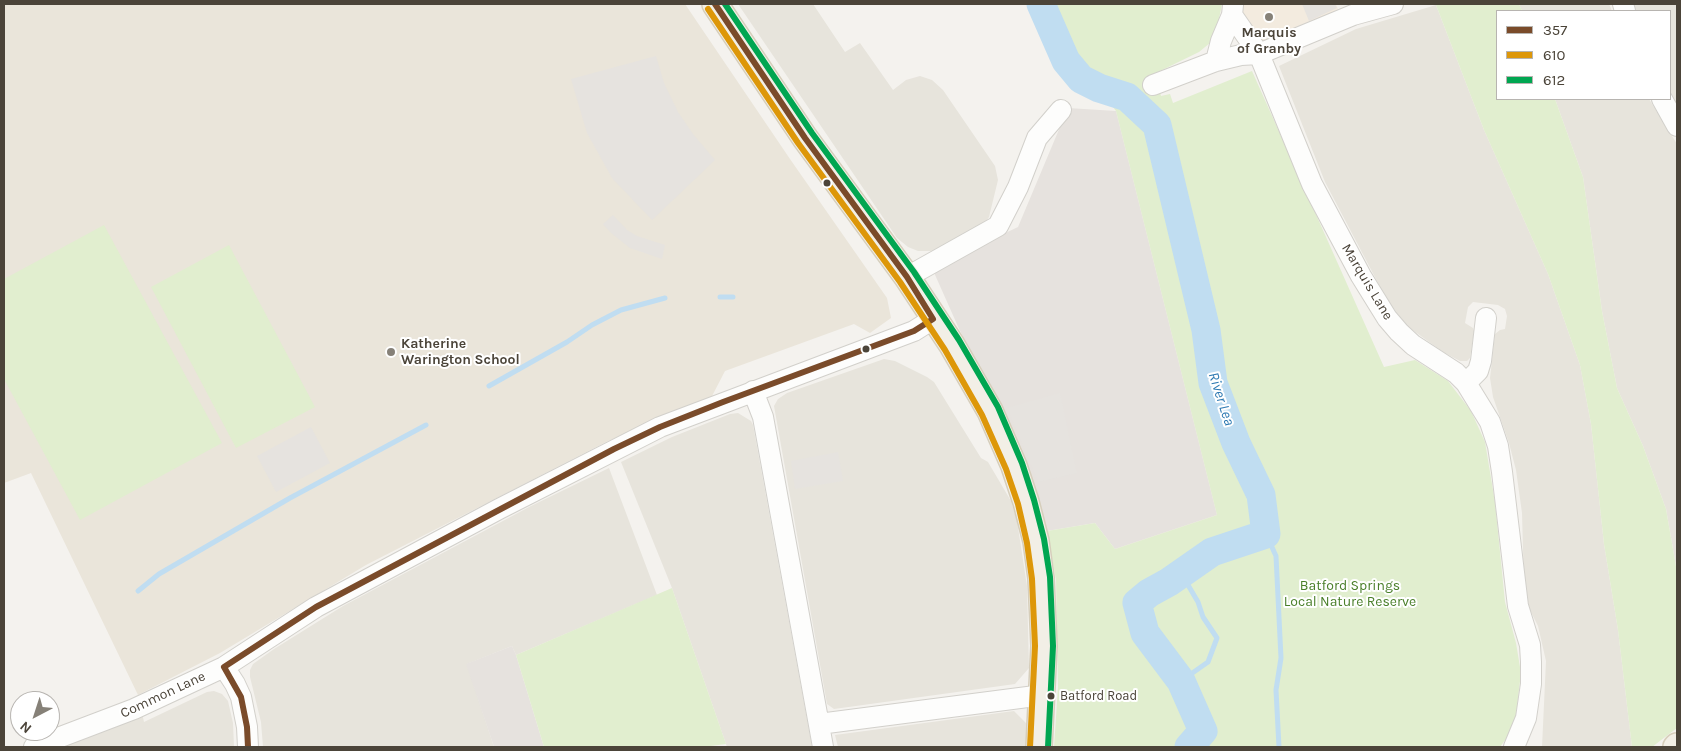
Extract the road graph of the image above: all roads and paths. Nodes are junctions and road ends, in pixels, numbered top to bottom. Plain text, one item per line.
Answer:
1 (715, 4) edge
2 (1394, 4) edge
3 (1233, 10) edge
4 (1351, 10) edge
5 (1259, 54) junction
6 (1216, 61) junction
7 (1153, 85) dead end
8 (1663, 100) edge
9 (1061, 110) dead end
10 (1677, 126) edge
11 (907, 278) junction
12 (1486, 318) dead end
13 (933, 319) junction
14 (1466, 383) junction
15 (752, 391) junction
16 (224, 666) junction
17 (1043, 696) junction
18 (819, 724) junction
19 (34, 747) edge
20 (248, 747) edge
21 (823, 747) edge
22 (1039, 747) edge
23 (1514, 747) edge

1 - 11 main road
2 - 4 street
3 - 5 street, Marquis Lane
3 - 6 street
4 - 5 street
5 - 6 street
5 - 14 street, Marquis Lane
6 - 7 street
8 - 10 street
9 - 11 street
11 - 13 main road
12 - 14 street
13 - 15 street, Common Lane
13 - 17 main road
14 - 23 street, Marquis Lane
15 - 16 street, Common Lane
15 - 18 street
16 - 19 street, Common Lane
16 - 20 street
17 - 18 street
17 - 22 main road
18 - 21 street

